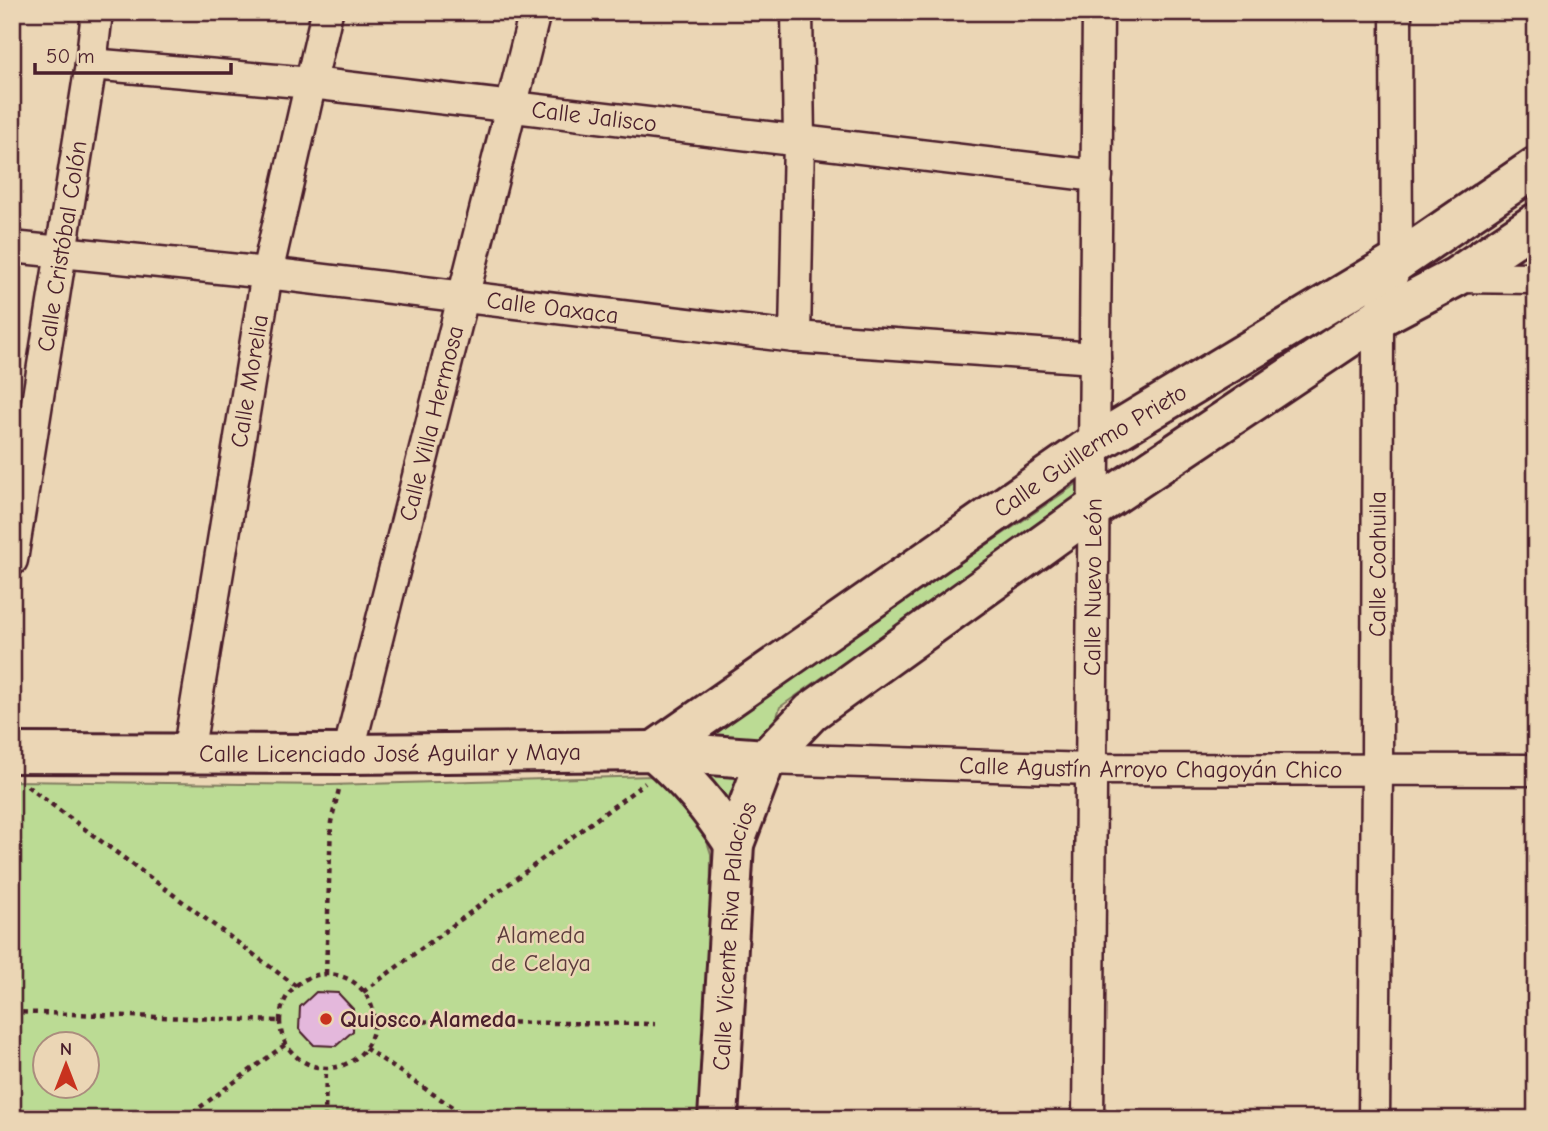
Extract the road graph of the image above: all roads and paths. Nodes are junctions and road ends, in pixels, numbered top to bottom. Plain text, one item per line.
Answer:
1 (97, 12) edge
2 (327, 12) edge
3 (535, 12) edge
4 (797, 12) edge
5 (1098, 12) edge
6 (1396, 12) edge
7 (91, 64) junction
8 (311, 83) junction
9 (513, 106) junction
10 (799, 139) junction
11 (1536, 167) edge
12 (1097, 176) junction
13 (1536, 223) edge
14 (12, 247) edge
15 (61, 252) junction
16 (1397, 262) junction
17 (267, 273) junction
18 (1456, 277) junction
19 (1536, 278) edge
20 (463, 298) junction
21 (1378, 318) junction
22 (794, 337) junction
23 (1095, 358) junction
24 (1094, 444) junction
25 (1094, 508) junction
26 (12, 560) edge
27 (188, 754) junction
28 (348, 754) junction
29 (766, 759) junction
30 (667, 762) junction
31 (18, 768) edge
32 (1091, 769) junction
33 (1377, 770) junction
34 (1536, 770) edge
35 (734, 844) junction
36 (326, 974) junction
37 (296, 986) junction
38 (363, 992) junction
39 (12, 1012) edge
40 (279, 1021) junction
41 (373, 1021) junction
42 (655, 1024) dead end
43 (286, 1044) junction
44 (365, 1048) junction
45 (326, 1067) junction
46 (184, 1119) edge
47 (325, 1119) edge
48 (470, 1119) edge
49 (718, 1119) edge
50 (1088, 1119) edge
51 (1374, 1119) edge

1 - 7 street, Calle Cristóbal Colón
2 - 8 street, Calle Morelia
3 - 9 street, Calle Villa Hermosa
4 - 10 street
5 - 12 street, Calle Nuevo León
6 - 16 street, Calle Coahuila
7 - 8 street, Calle Jalisco
7 - 15 street, Calle Cristóbal Colón
8 - 9 street, Calle Jalisco
8 - 17 street, Calle Morelia
9 - 10 street, Calle Jalisco
9 - 20 street, Calle Villa Hermosa
10 - 12 street, Calle Jalisco
10 - 22 street
11 - 16 street, Calle Guillermo Prieto
12 - 23 street, Calle Nuevo León
13 - 18 street, Calle Guillermo Prieto
14 - 15 street, Calle Oaxaca
15 - 17 street, Calle Oaxaca
15 - 26 street, Calle Cristóbal Colón
16 - 21 street, Calle Coahuila
16 - 24 street, Calle Guillermo Prieto
17 - 20 street, Calle Oaxaca
17 - 27 street, Calle Morelia
18 - 19 street
18 - 21 street, Calle Guillermo Prieto
20 - 22 street, Calle Oaxaca
20 - 28 street, Calle Villa Hermosa
21 - 25 street, Calle Guillermo Prieto
21 - 33 street, Calle Coahuila
22 - 23 street, Calle Oaxaca
23 - 24 street, Calle Nuevo León
24 - 25 street, Calle Nuevo León
24 - 30 street, Calle Guillermo Prieto
25 - 29 street, Calle Guillermo Prieto
25 - 32 street, Calle Nuevo León
27 - 28 street, Calle Licenciado José Aguilar y Maya
27 - 31 street, Calle Licenciado José Aguilar y Maya
28 - 30 street, Calle Licenciado José Aguilar y Maya
28 - 36 path
29 - 30 street, Calle Licenciado José Aguilar y Maya
29 - 32 street, Calle Agustín Arroyo Chagoyán Chico
29 - 35 street, Calle Vicente Riva Palacios
30 - 35 street
30 - 38 path
31 - 37 path
32 - 33 street, Calle Agustín Arroyo Chagoyán Chico
32 - 50 street, Calle Nuevo León
33 - 34 street, Calle Agustín Arroyo Chagoyán Chico
33 - 51 street, Calle Coahuila
35 - 49 street, Calle Vicente Riva Palacios
36 - 37 path
36 - 38 path
37 - 40 path
38 - 41 path
39 - 40 path
40 - 43 path
41 - 42 path
41 - 44 path
43 - 45 path
43 - 46 path
44 - 45 path
44 - 48 path
45 - 47 path

